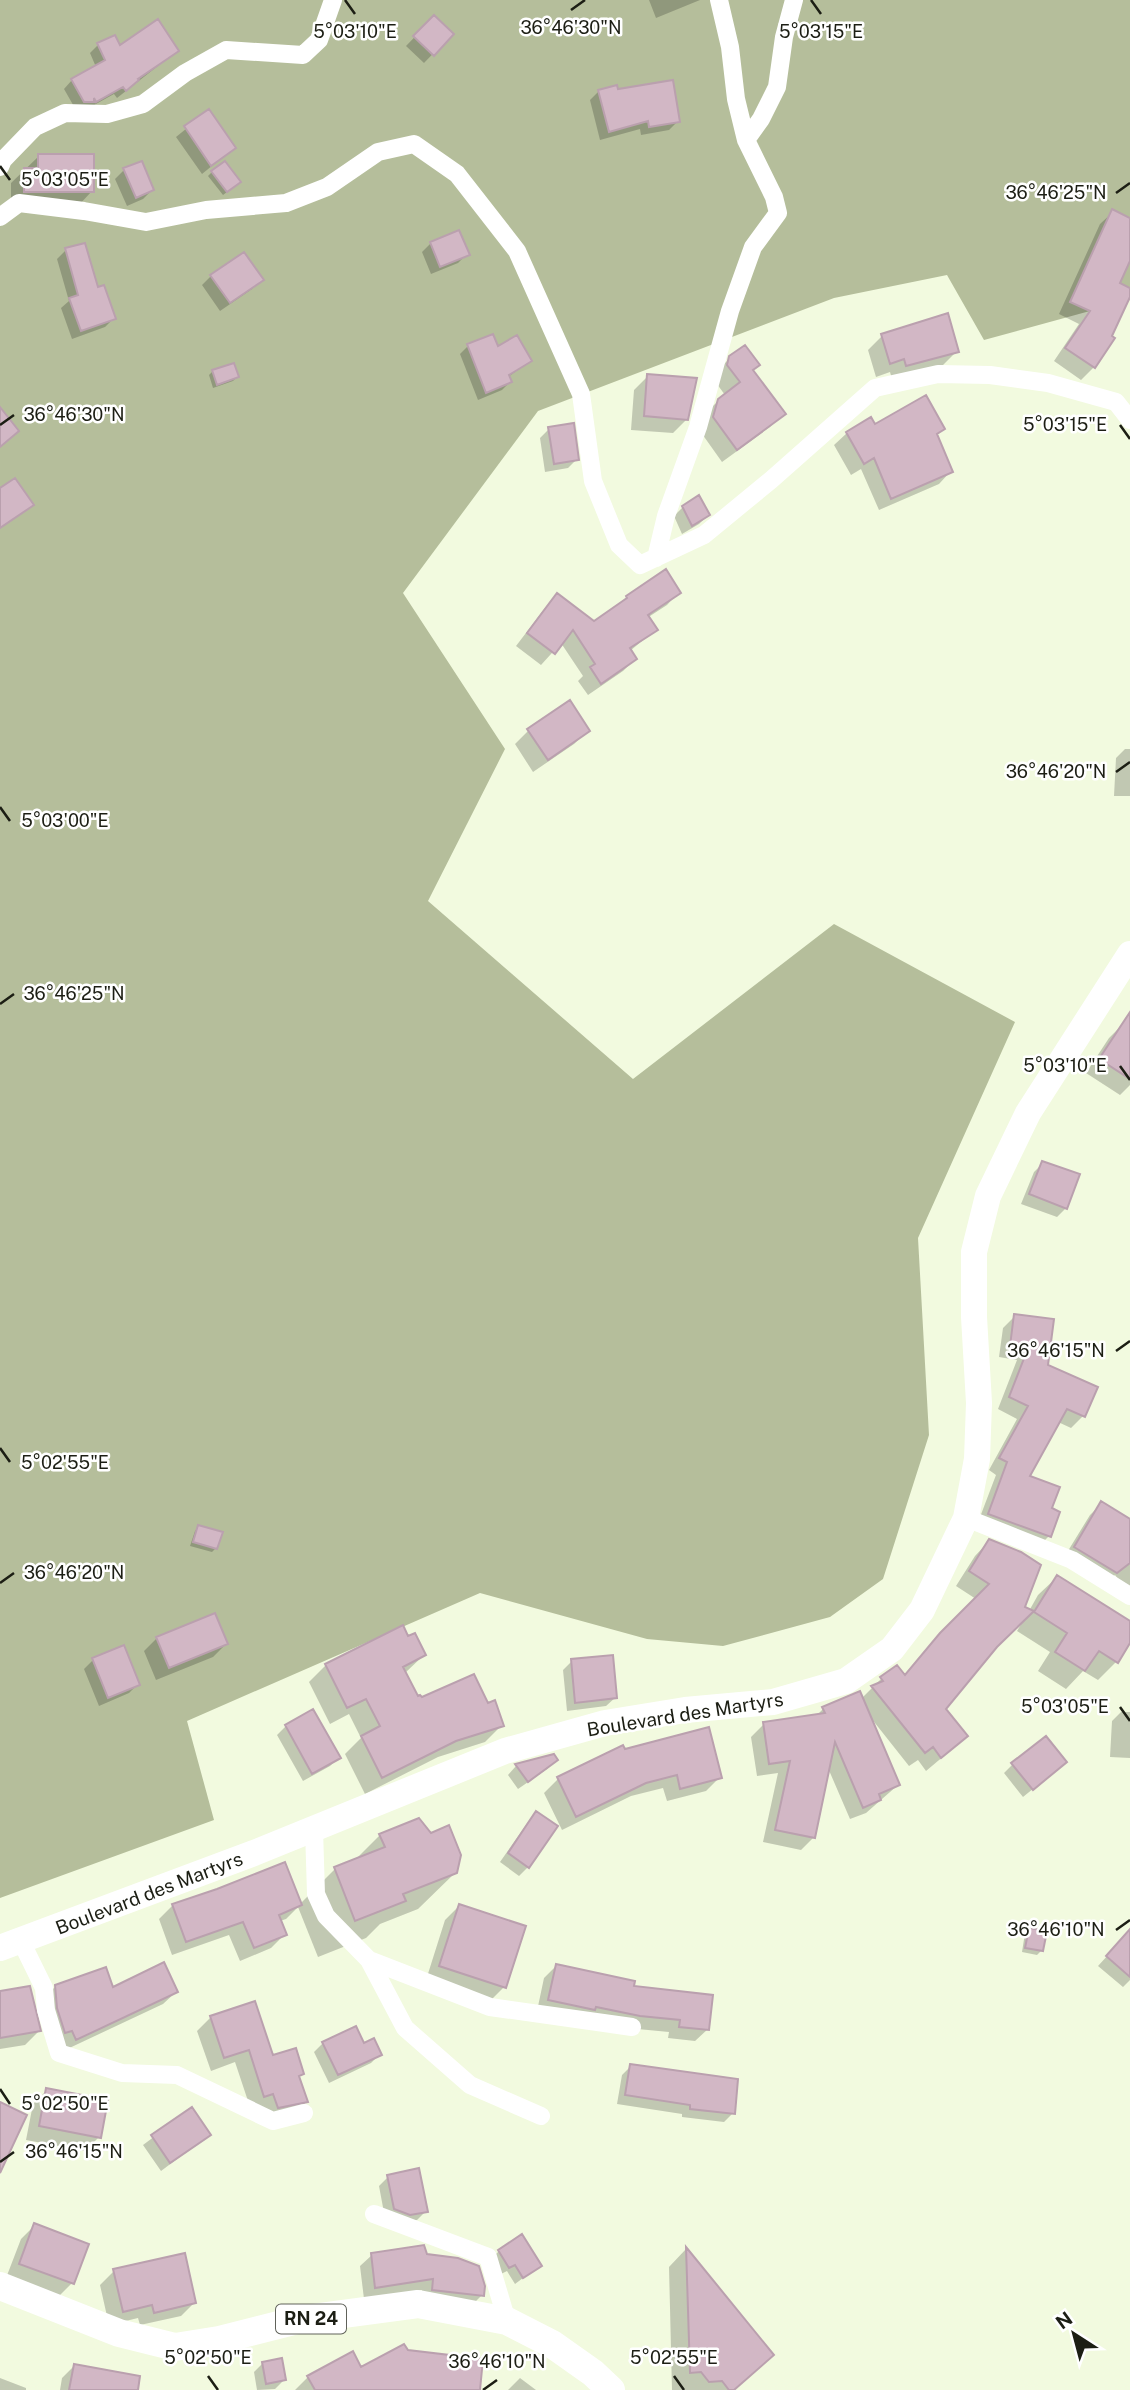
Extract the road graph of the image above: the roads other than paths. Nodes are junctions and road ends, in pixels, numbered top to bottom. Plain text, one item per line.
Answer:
1 (333, 0) edge
2 (719, 0) edge
3 (794, 0) edge
4 (746, 140) junction
5 (0, 167) edge
6 (0, 217) edge
7 (1130, 420) edge
8 (656, 558) junction
9 (1130, 954) edge
10 (966, 1515) junction
11 (1130, 1597) edge
12 (314, 1829) junction
13 (10, 1945) edge
14 (369, 1960) junction
15 (632, 2027) dead end
16 (304, 2113) dead end
17 (541, 2116) dead end
18 (374, 2214) dead end
19 (0, 2286) edge
20 (507, 2321) junction
21 (611, 2390) edge

1 - 5 street
2 - 4 street
3 - 4 street
4 - 8 street
6 - 8 street
7 - 8 street
9 - 10 main road, Boulevard des Martyrs
10 - 11 street
10 - 12 main road, Boulevard des Martyrs
12 - 13 main road, Boulevard des Martyrs
12 - 14 street
13 - 16 street
14 - 15 street
14 - 17 street
18 - 20 street
19 - 20 main road, RN 24
20 - 21 main road, RN 24

